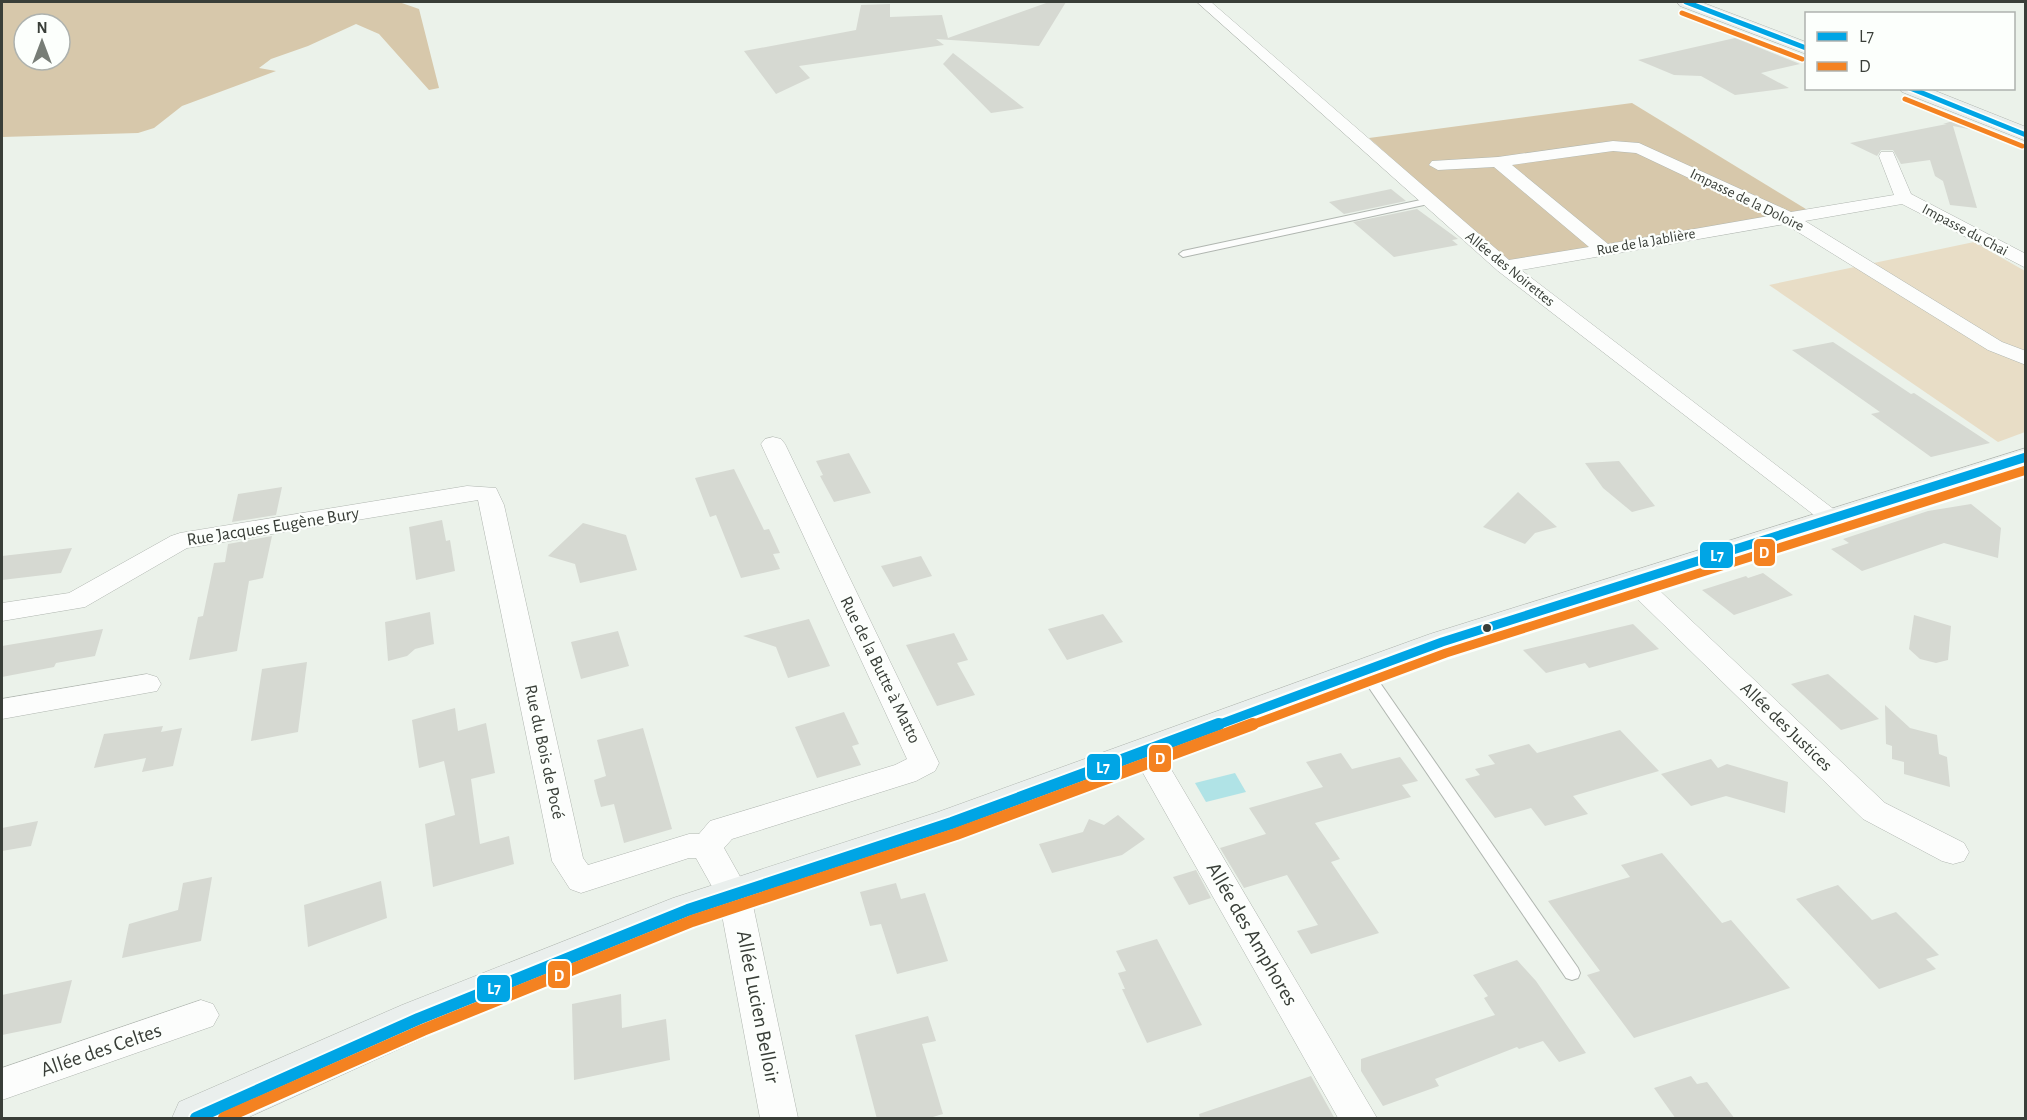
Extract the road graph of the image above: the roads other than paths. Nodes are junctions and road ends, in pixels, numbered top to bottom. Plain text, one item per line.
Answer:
1 (1203, 2) edge
2 (1686, 2) edge
3 (1805, 48) edge
4 (1914, 90) edge
5 (2021, 130) edge
6 (1887, 156) dead end
7 (1498, 162) junction
8 (1438, 165) dead end
9 (1905, 198) junction
10 (1430, 201) junction
11 (1786, 217) junction
12 (1604, 250) junction
13 (1184, 254) dead end
14 (2025, 262) edge
15 (1505, 267) junction
16 (2025, 359) edge
17 (773, 444) dead end
18 (2025, 457) edge
19 (487, 493) joint
20 (1832, 517) junction
21 (1634, 581) junction
22 (2, 612) edge
23 (1364, 670) junction
24 (147, 684) dead end
25 (2, 710) edge
26 (1145, 750) junction
27 (707, 846) junction
28 (1953, 852) dead end
29 (735, 896) junction
30 (1572, 973) dead end
31 (201, 1016) dead end
32 (2, 1084) edge
33 (196, 1119) edge
34 (779, 1119) edge
35 (1358, 1119) edge

1 - 10 street, Allée des Noirettes
2 - 3 street
4 - 5 street
6 - 9 street, Impasse du Chai
7 - 8 street, Impasse de la Doloire
7 - 11 street, Impasse de la Doloire
7 - 12 street
9 - 11 street, Impasse du Chai
9 - 14 street, Impasse du Chai
10 - 13 lane
10 - 15 street, Allée des Noirettes
11 - 12 street, Rue de la Jablière
11 - 16 street, Impasse de la Doloire
12 - 15 street, Rue de la Jablière
15 - 20 street, Allée des Noirettes
17 - 27 street, Rue de la Butte à Matto
18 - 20 street
19 - 22 street, Rue Jacques Eugène Bury
19 - 27 street, Rue du Bois de Pocé
20 - 21 street
21 - 23 street
21 - 28 street, Allée des Justices
23 - 26 street
23 - 30 lane
24 - 25 street
26 - 29 street
26 - 35 street, Allée des Amphores
27 - 29 street
29 - 33 street
29 - 34 street, Allée Lucien Belloir
31 - 32 street, Allée des Celtes

